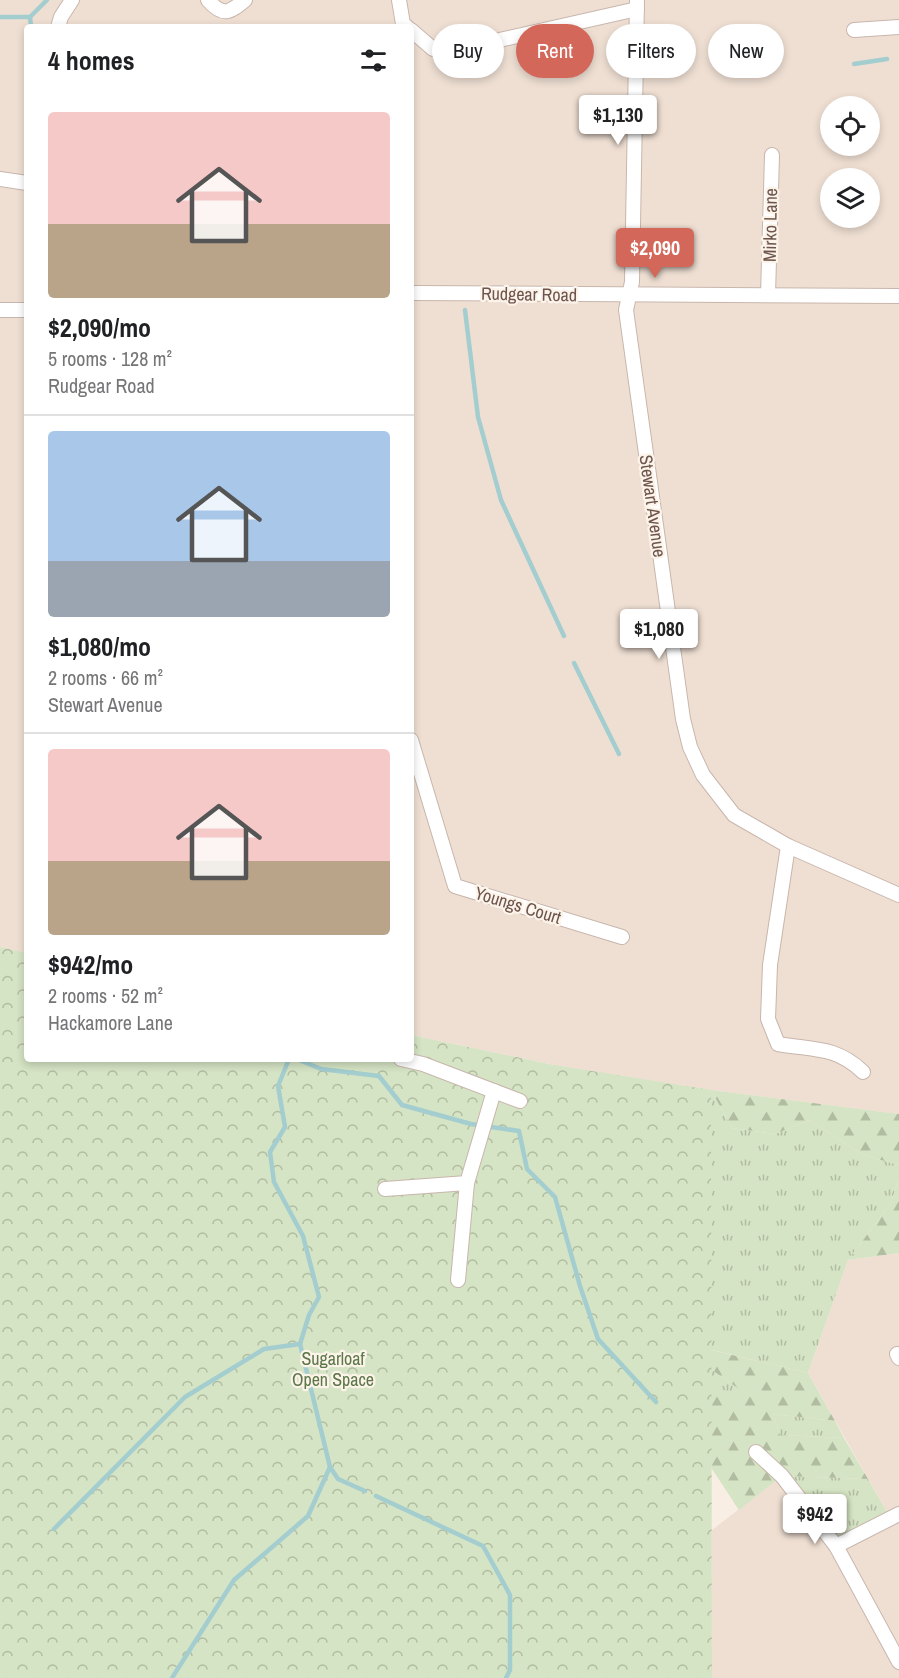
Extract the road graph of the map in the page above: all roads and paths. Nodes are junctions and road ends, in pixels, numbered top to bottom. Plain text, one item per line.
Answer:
1 (72, 0) edge
2 (208, 0) edge
3 (245, 0) edge
4 (399, 0) edge
5 (637, 4) edge
6 (59, 24) edge
7 (403, 24) edge
8 (899, 27) edge
9 (854, 30) dead end
10 (414, 33) edge
11 (772, 154) dead end
12 (0, 179) edge
13 (24, 183) edge
14 (414, 293) edge
15 (629, 295) junction
16 (768, 295) junction
17 (899, 296) edge
18 (0, 310) edge
19 (24, 310) edge
20 (414, 750) edge
21 (788, 846) junction
22 (899, 895) edge
23 (622, 937) dead end
24 (414, 1062) edge
25 (863, 1072) dead end
26 (494, 1091) junction
27 (520, 1101) dead end
28 (467, 1183) junction
29 (385, 1189) dead end
30 (458, 1280) dead end
31 (756, 1452) dead end
32 (899, 1514) edge
33 (836, 1546) junction
34 (899, 1662) edge

1 - 6 street
2 - 3 street
4 - 7 street
5 - 10 street
5 - 15 street, Stewart Avenue
8 - 9 street
11 - 16 street, Mirko Lane
12 - 13 street
14 - 15 street, Rudgear Road
15 - 16 street, Rudgear Road
15 - 21 street, Stewart Avenue
16 - 17 street, Rudgear Road
18 - 19 street
20 - 23 street, Youngs Court
21 - 22 street, Stewart Avenue
21 - 25 street
24 - 26 street
26 - 27 street
26 - 28 street
28 - 29 street
28 - 30 street
31 - 33 street
32 - 33 street
33 - 34 street

